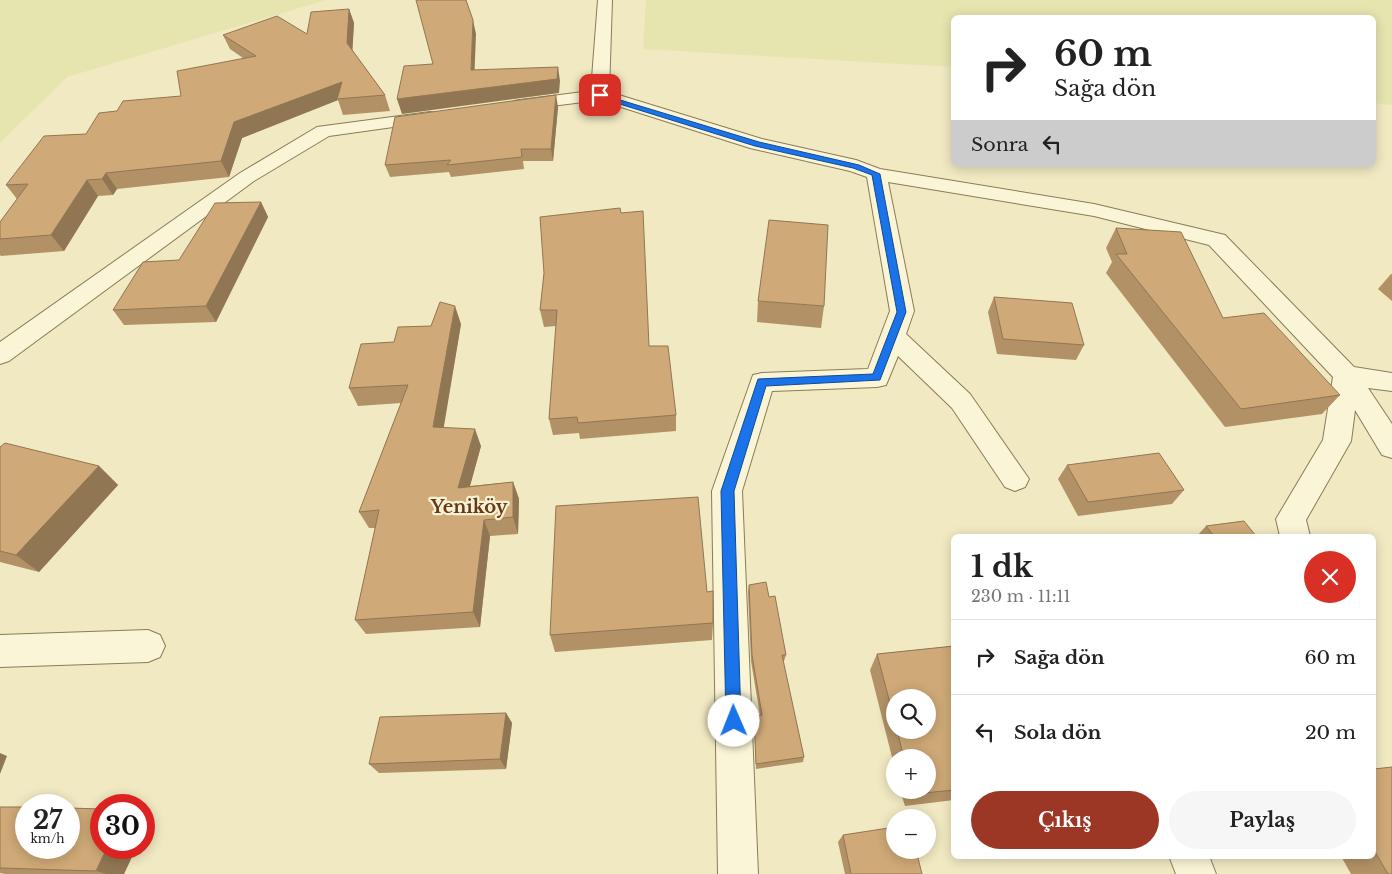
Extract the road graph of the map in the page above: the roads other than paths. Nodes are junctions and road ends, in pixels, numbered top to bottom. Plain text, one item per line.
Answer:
1 (605, 0) edge
2 (600, 95) junction
3 (502, 108) edge
4 (452, 114) edge
5 (876, 174) junction
6 (892, 336) junction
7 (0, 355) edge
8 (1346, 375) junction
9 (1392, 382) edge
10 (1392, 447) edge
11 (1015, 479) dead end
12 (1295, 534) edge
13 (148, 646) dead end
14 (0, 650) edge
15 (1190, 859) edge
16 (738, 874) edge
17 (1196, 874) edge

1 - 2 street
2 - 3 street
2 - 5 street
4 - 7 street
5 - 6 street
5 - 8 street
6 - 11 street
6 - 16 street
8 - 9 street
8 - 10 street
8 - 12 street
13 - 14 street
15 - 17 street

